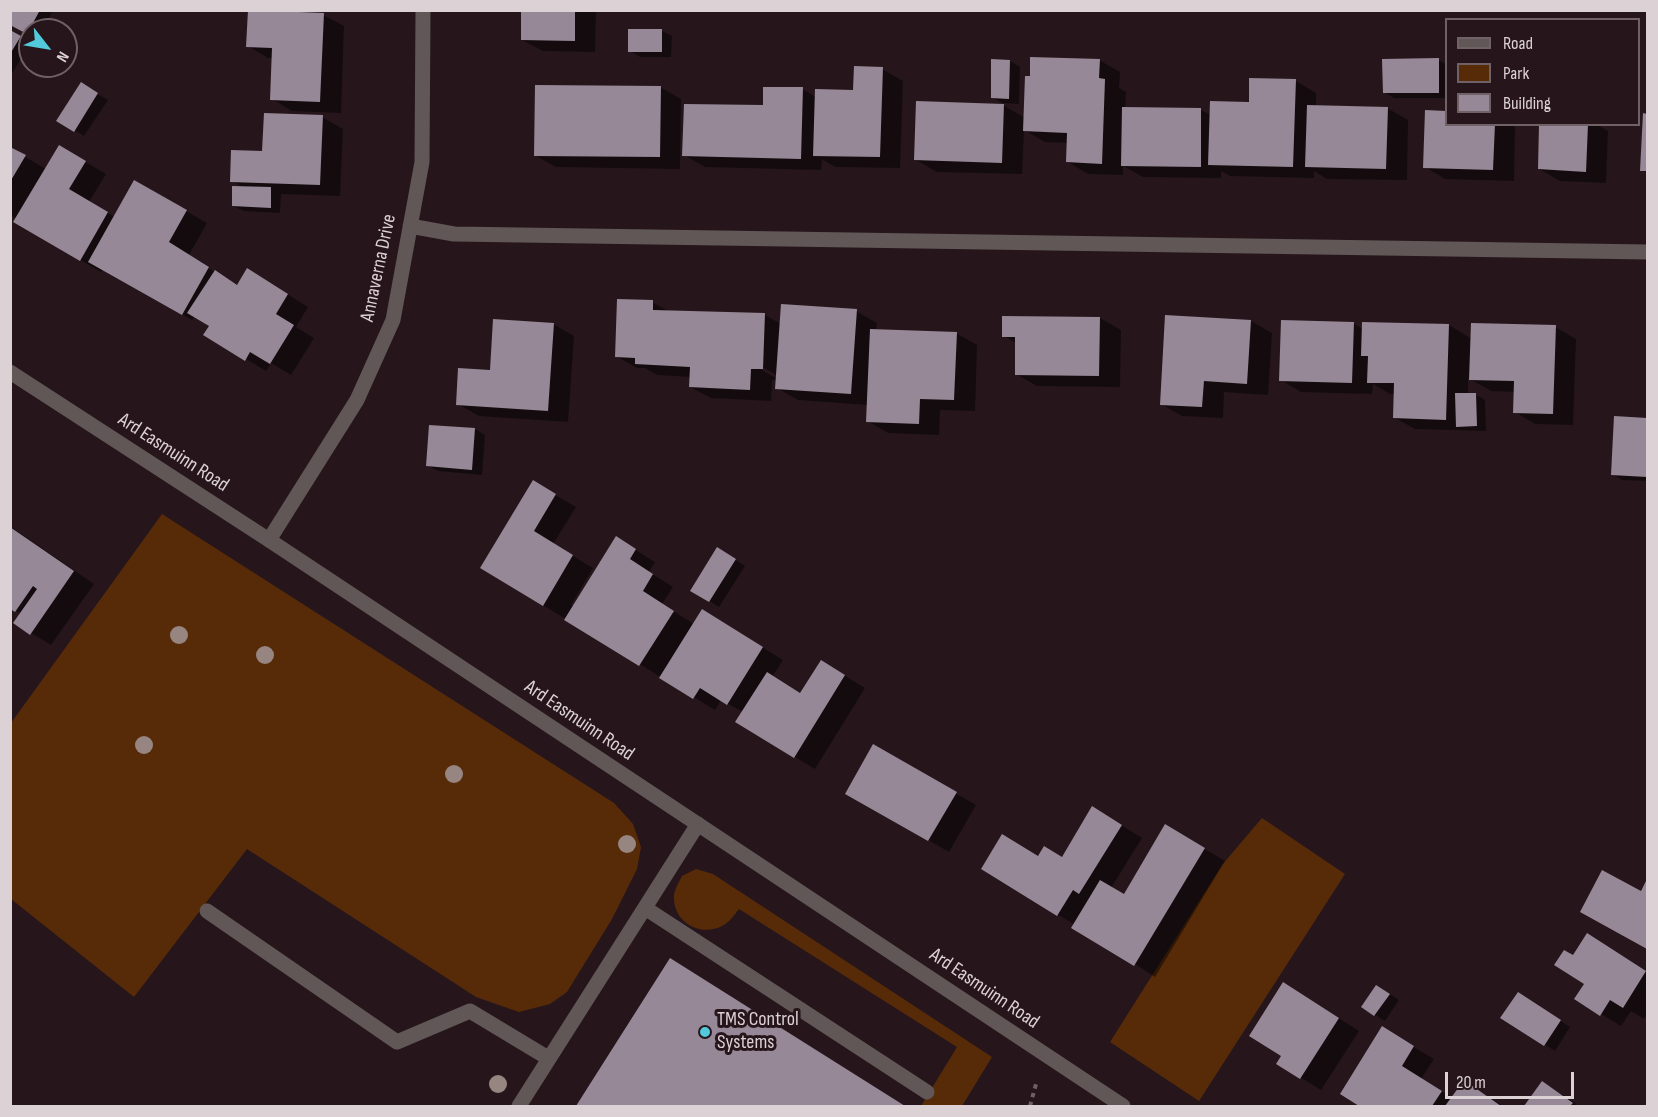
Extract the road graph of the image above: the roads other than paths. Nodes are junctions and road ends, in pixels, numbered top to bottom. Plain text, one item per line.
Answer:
1 (423, 10) edge
2 (410, 226) junction
3 (1647, 252) edge
4 (10, 372) edge
5 (269, 540) junction
6 (698, 825) junction
7 (645, 909) junction
8 (207, 911) dead end
9 (548, 1058) junction
10 (927, 1092) dead end
11 (519, 1107) edge
12 (1122, 1107) edge

1 - 2 street, Annaverna Drive
2 - 3 street
2 - 5 street, Annaverna Drive
4 - 5 street, Ard Easmuinn Road
5 - 6 street, Ard Easmuinn Road
6 - 7 street
6 - 12 street, Ard Easmuinn Road
7 - 9 street
7 - 10 street
8 - 9 street
9 - 11 street

